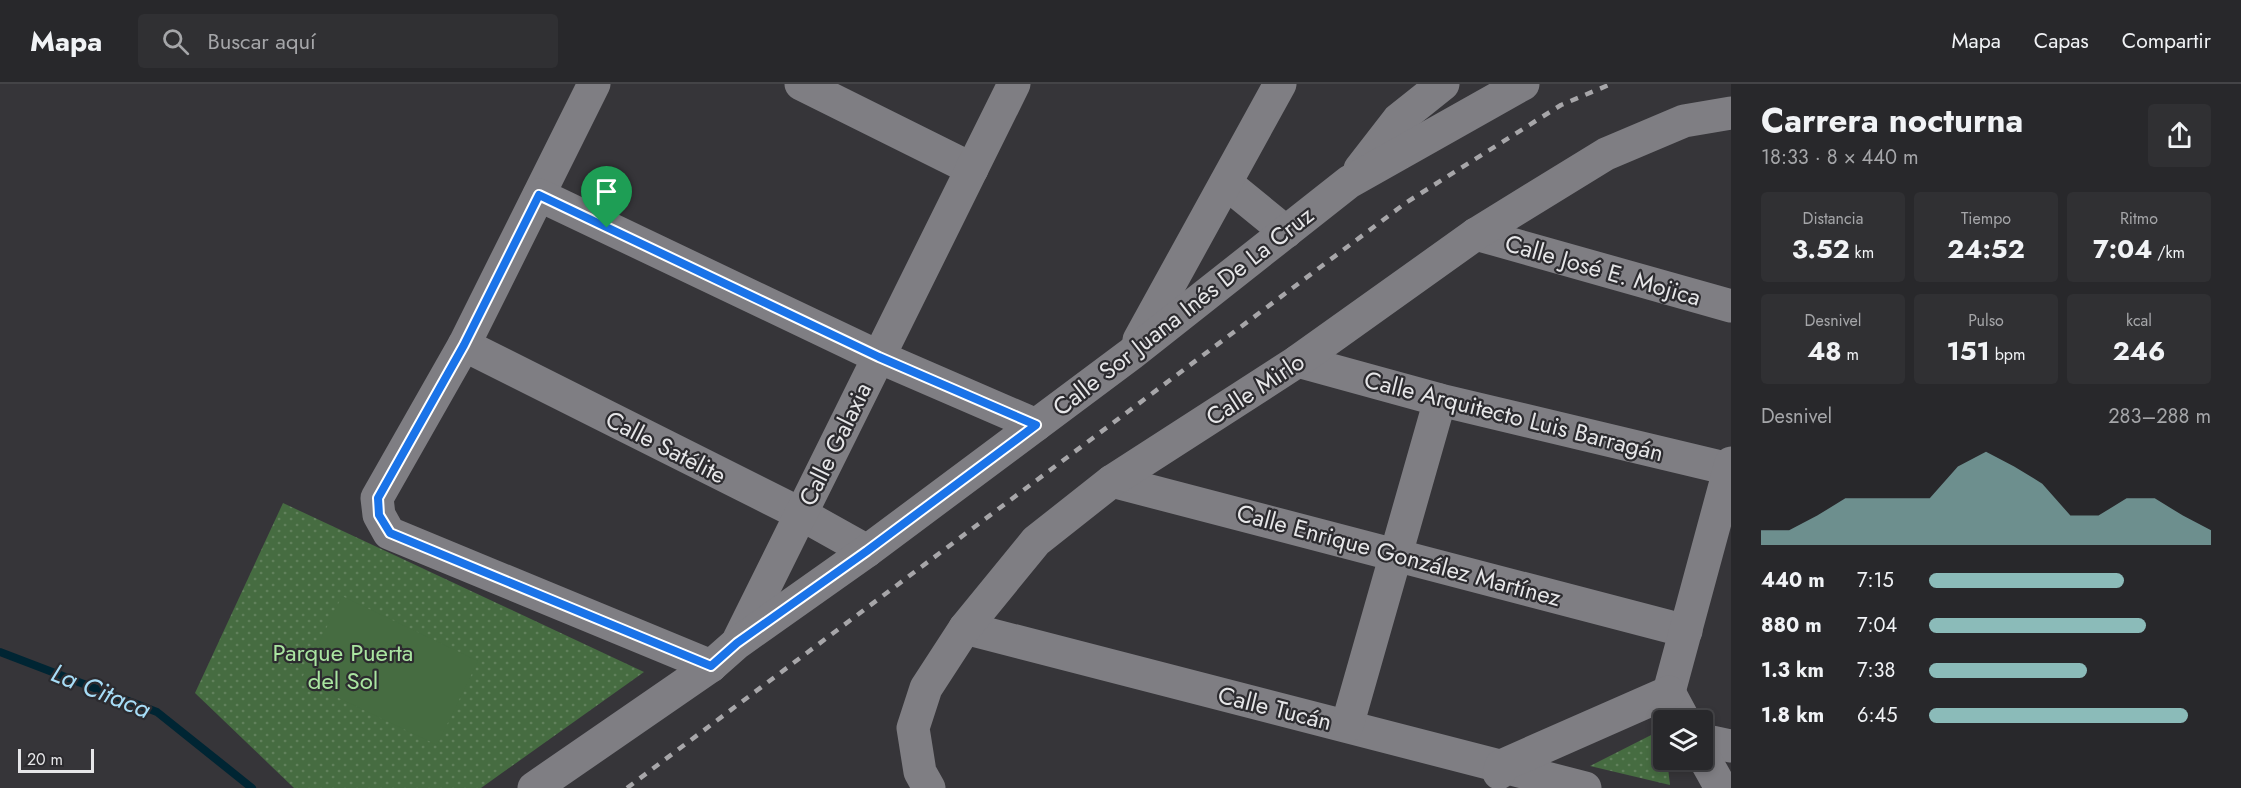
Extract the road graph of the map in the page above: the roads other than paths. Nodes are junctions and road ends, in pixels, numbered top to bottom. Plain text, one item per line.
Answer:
1 (594, 84) edge
2 (801, 84) edge
3 (1014, 84) edge
4 (1280, 84) edge
5 (1443, 84) edge
6 (1523, 84) edge
7 (1731, 112) edge
8 (972, 169) junction
9 (1349, 182) junction
10 (1226, 183) junction
11 (539, 195) junction
12 (1286, 232) junction
13 (1476, 234) junction
14 (1731, 306) edge
15 (464, 345) junction
16 (1131, 354) junction
17 (879, 357) junction
18 (1298, 361) junction
19 (1440, 400) junction
20 (1036, 425) junction
21 (1730, 466) edge
22 (1112, 481) junction
23 (801, 514) junction
24 (867, 551) junction
25 (1720, 551) edge
26 (1396, 554) junction
27 (965, 628) junction
28 (1686, 631) junction
29 (737, 643) junction
30 (711, 666) junction
31 (1676, 706) edge
32 (1347, 726) junction
33 (1713, 742) edge
34 (1731, 746) edge
35 (1711, 770) edge
36 (1498, 777) edge
37 (534, 788) edge
38 (929, 788) edge
39 (1585, 788) edge
40 (1721, 788) edge

1 - 11 street
2 - 8 street
3 - 8 street, Calle Galaxia
4 - 10 street
5 - 9 street
6 - 9 street, Calle Sor Juana Inés De La Cruz
7 - 13 street, Calle Mirlo
8 - 17 street, Calle Galaxia
9 - 12 street, Calle Sor Juana Inés De La Cruz
10 - 12 street
10 - 16 street
11 - 15 street
11 - 17 street
12 - 16 street, Calle Sor Juana Inés De La Cruz
13 - 14 street, Calle José E. Mojica
13 - 18 street, Calle Mirlo
15 - 23 street, Calle Satélite
15 - 30 street
16 - 20 street, Calle Sor Juana Inés De La Cruz
17 - 20 street
17 - 23 street, Calle Galaxia
18 - 19 street, Calle Arquitecto Luis Barragán
18 - 22 street, Calle Mirlo
19 - 21 street, Calle Arquitecto Luis Barragán
19 - 26 street
20 - 24 street, Calle Sor Juana Inés De La Cruz
21 - 25 street
22 - 26 street, Calle Enrique González Martínez
22 - 27 street, Calle Mirlo
23 - 24 street, Calle Satélite
23 - 29 street, Calle Galaxia
24 - 29 street, Calle Sor Juana Inés De La Cruz
25 - 28 street
26 - 28 street, Calle Enrique González Martínez
26 - 32 street
27 - 32 street, Calle Tucán
27 - 38 street, Calle Mirlo
28 - 31 street
29 - 30 street, Calle Sor Juana Inés De La Cruz
30 - 37 street, Calle Sor Juana Inés De La Cruz
31 - 36 street
32 - 36 street, Calle Tucán
33 - 34 street
35 - 40 street
36 - 39 street, Calle Tucán

